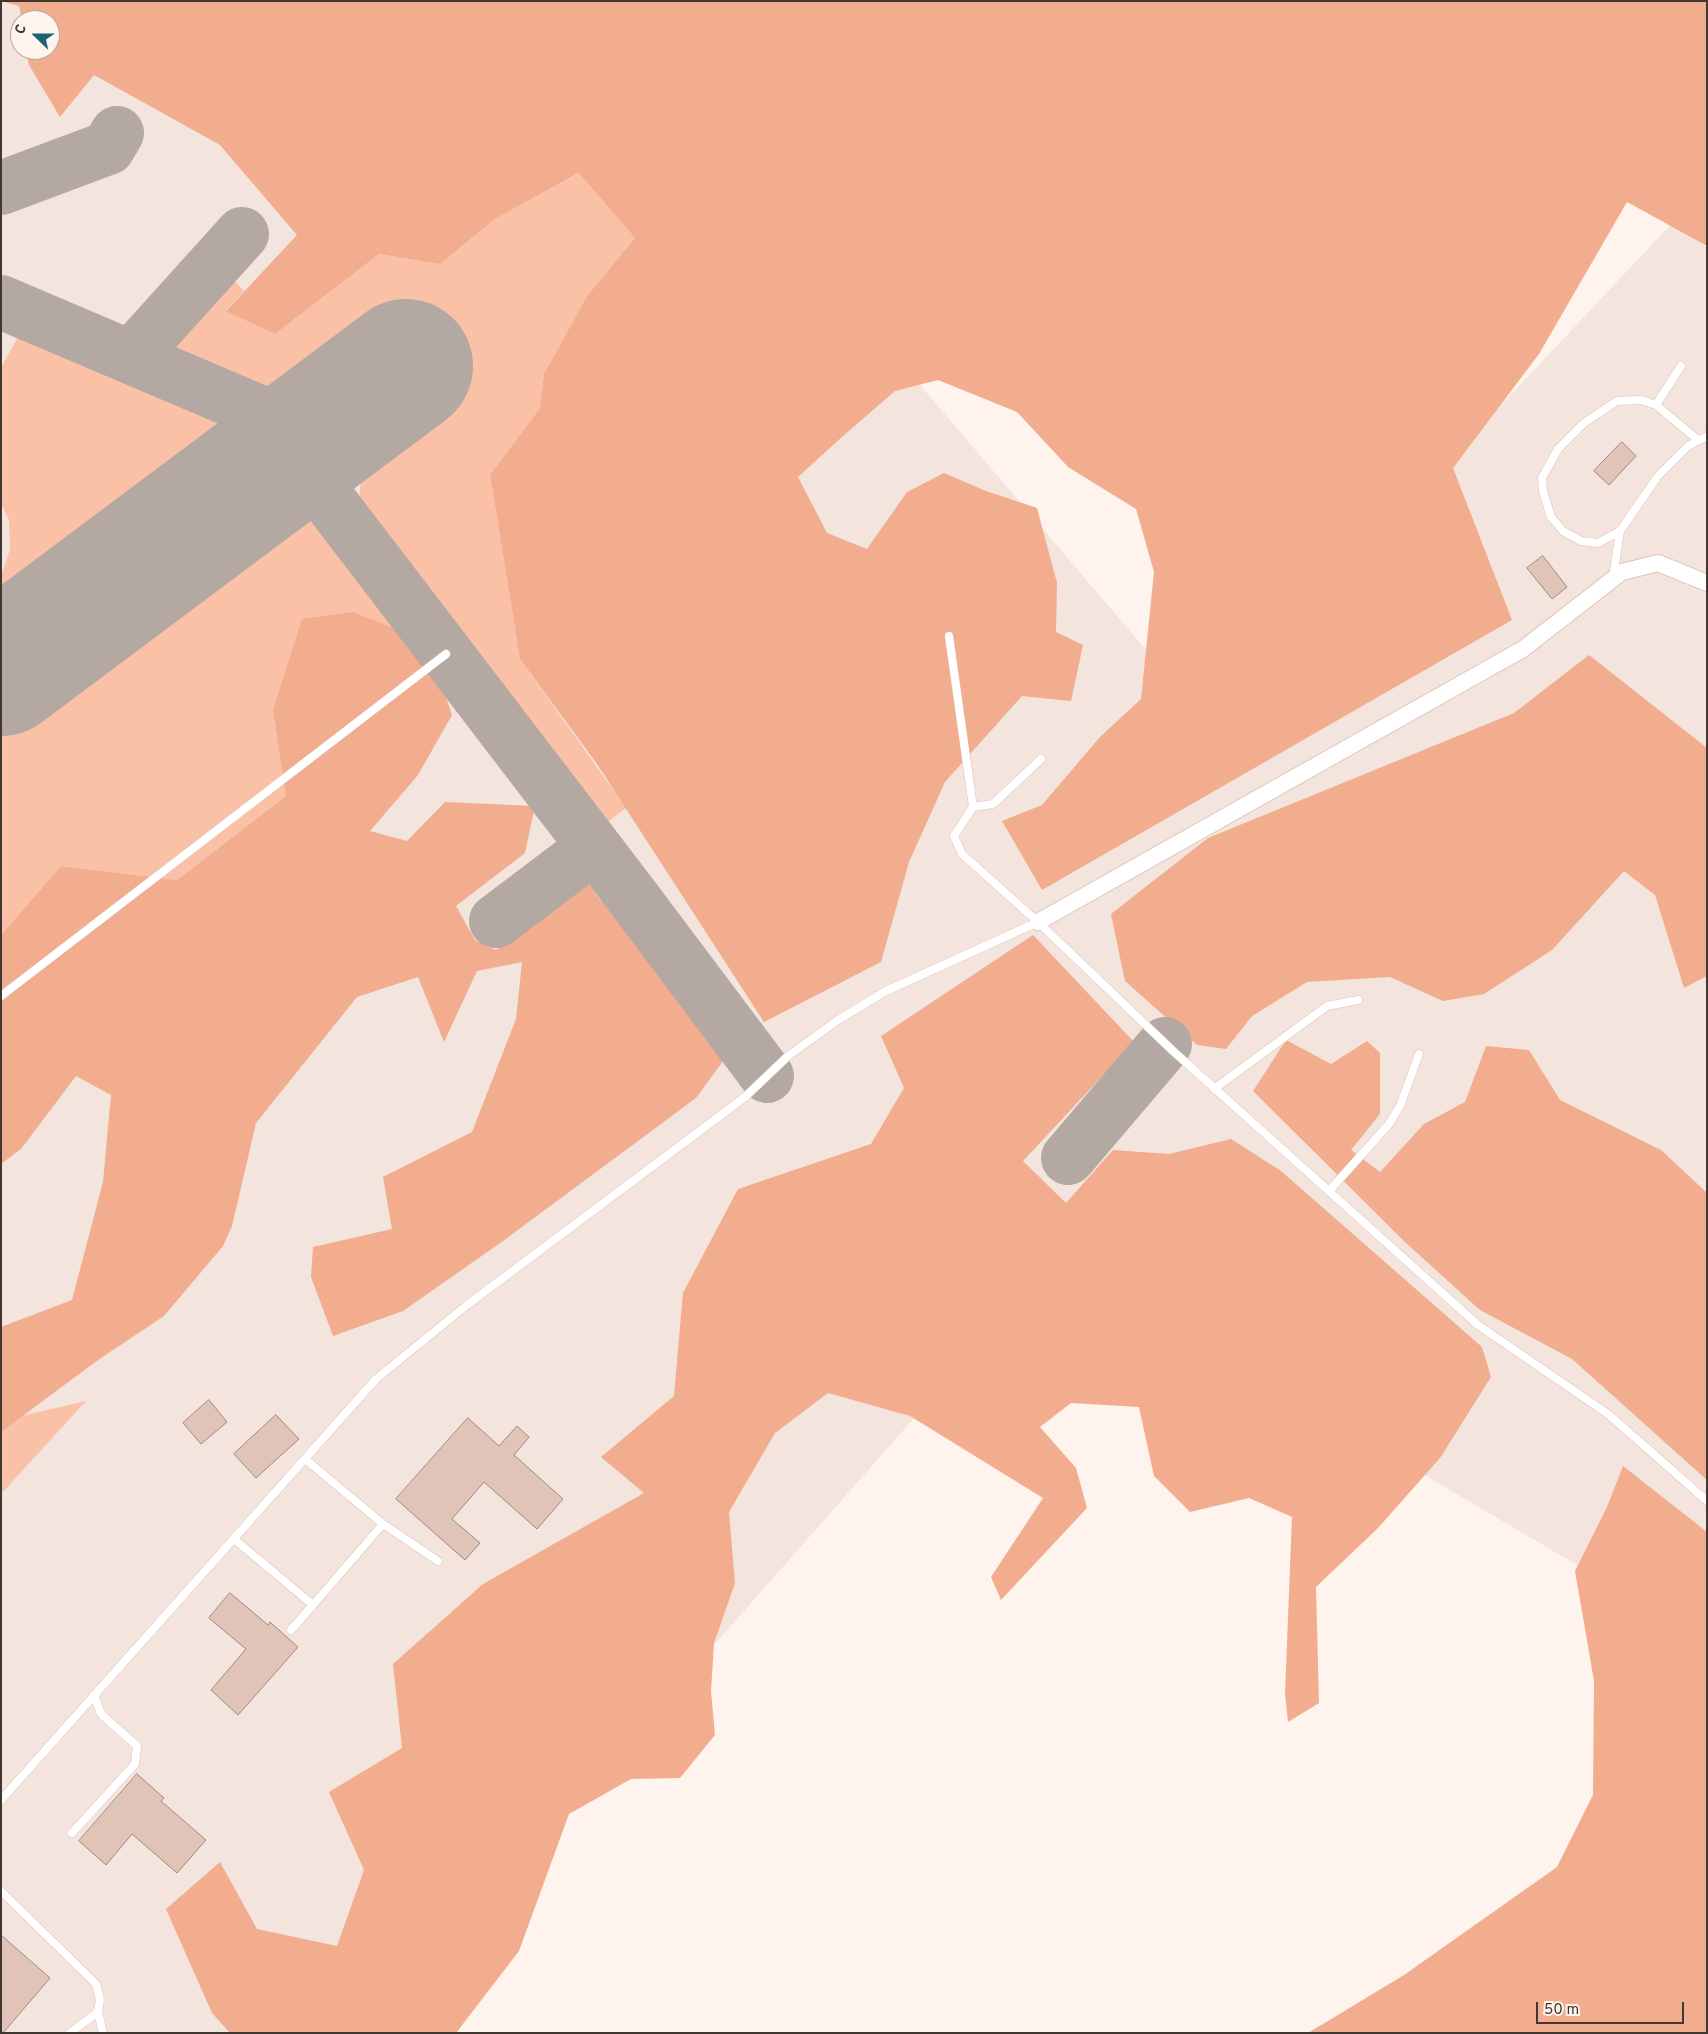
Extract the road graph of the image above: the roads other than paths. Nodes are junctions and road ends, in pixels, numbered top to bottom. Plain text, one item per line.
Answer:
1 (1681, 366) dead end
2 (1656, 405) junction
3 (1707, 436) edge
4 (1698, 440) junction
5 (1620, 531) junction
6 (1613, 579) junction
7 (1707, 582) edge
8 (949, 636) dead end
9 (446, 654) dead end
10 (1041, 759) dead end
11 (973, 807) junction
12 (1038, 922) junction
13 (1, 996) edge
14 (1358, 1000) dead end
15 (1419, 1054) dead end
16 (1214, 1088) junction
17 (1329, 1191) junction
18 (305, 1459) junction
19 (1707, 1501) edge
20 (383, 1524) junction
21 (234, 1539) junction
22 (438, 1561) dead end
23 (313, 1605) junction
24 (291, 1630) dead end
25 (94, 1695) junction
26 (1, 1800) edge
27 (72, 1833) dead end
28 (1, 1891) edge
29 (98, 2012) junction
30 (70, 2033) edge
31 (103, 2033) edge

1 - 2 lane
2 - 4 lane
2 - 5 lane
3 - 4 lane
4 - 5 lane
5 - 6 lane
6 - 7 street
6 - 12 street
8 - 11 lane
9 - 13 lane
10 - 11 lane
11 - 12 lane
12 - 16 lane
12 - 18 lane
14 - 16 lane
15 - 17 lane
16 - 17 lane
17 - 19 lane
18 - 20 lane
18 - 21 lane
20 - 22 lane
20 - 23 lane
21 - 23 lane
21 - 25 lane
23 - 24 lane
25 - 26 lane
25 - 27 lane
28 - 29 lane
29 - 30 lane
29 - 31 lane

